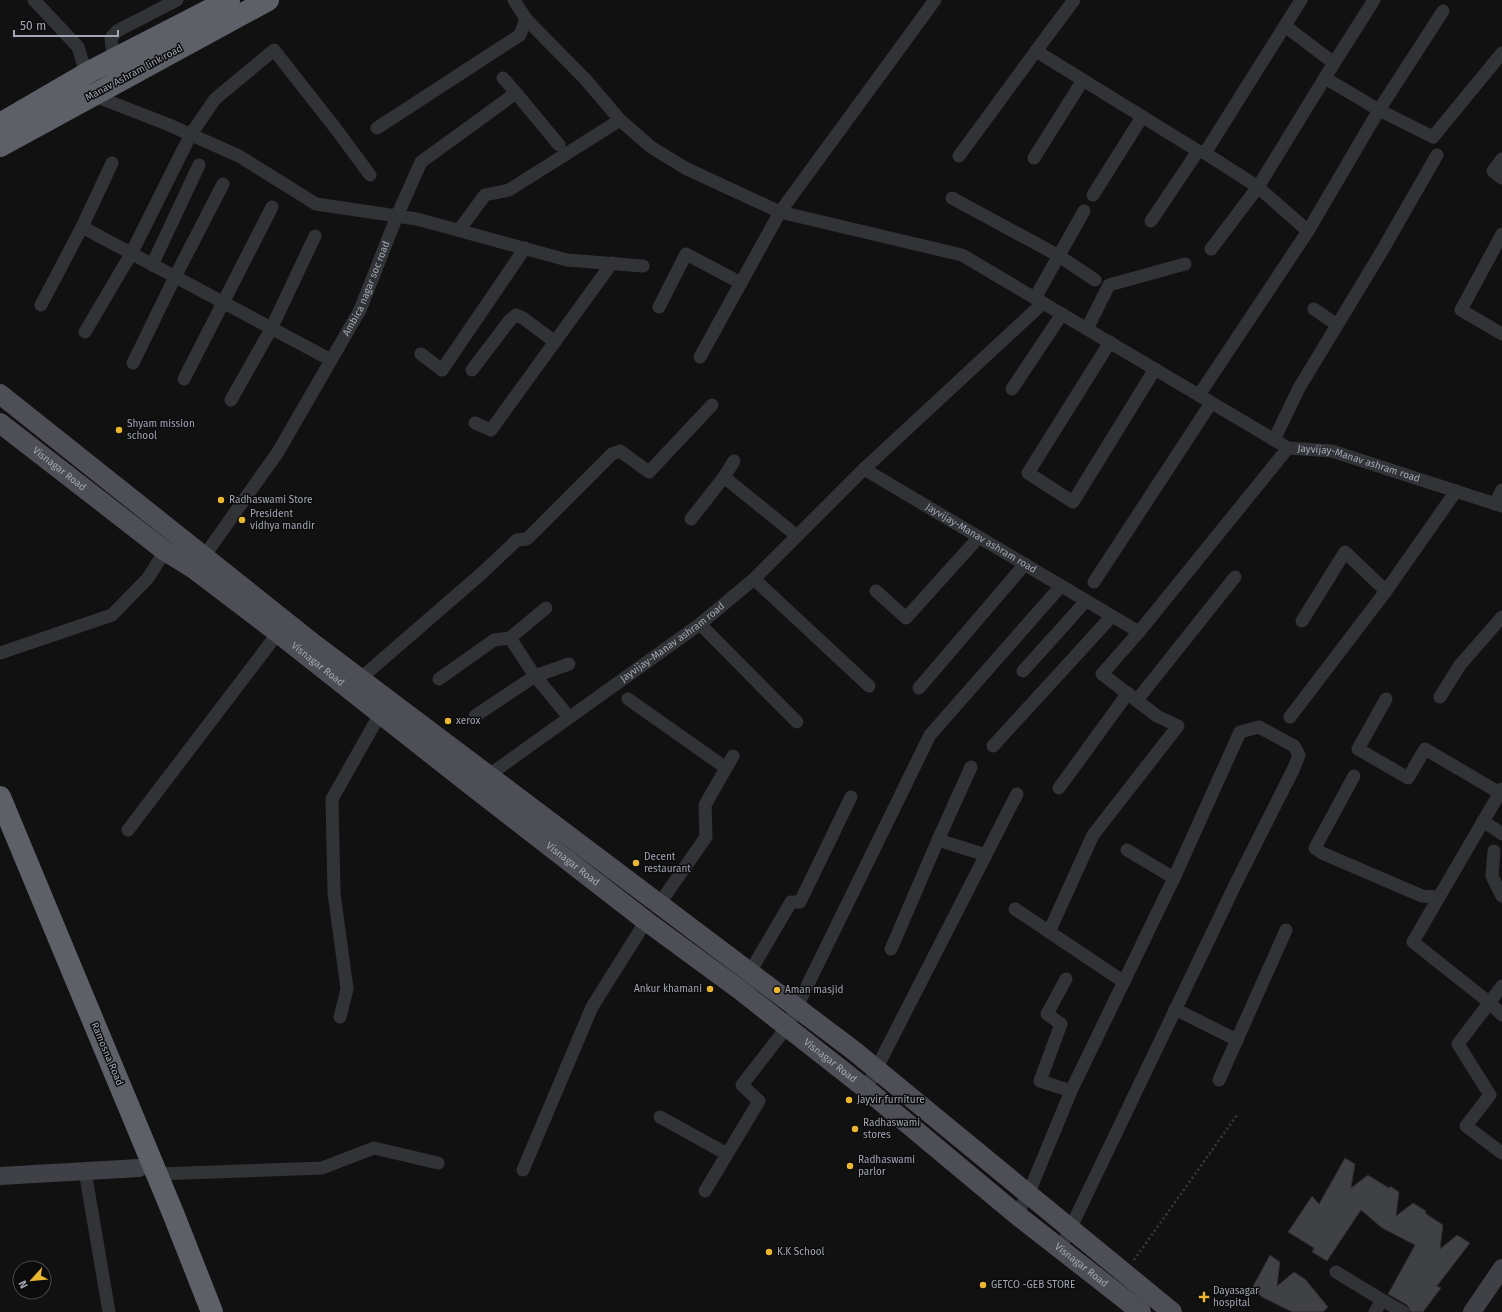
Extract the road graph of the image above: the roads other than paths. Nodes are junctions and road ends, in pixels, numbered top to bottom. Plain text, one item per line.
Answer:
1 (34, 0) edge
2 (177, 0) edge
3 (229, 0) edge
4 (268, 0) edge
5 (514, 0) edge
6 (935, 0) edge
7 (1074, 0) edge
8 (1301, 0) edge
9 (1374, 0) edge
10 (1443, 12) dead end
11 (526, 19) junction
12 (1285, 26) junction
13 (1036, 51) junction
14 (1502, 53) edge
15 (117, 58) junction
16 (1334, 63) junction
17 (91, 71) junction
18 (503, 78) dead end
19 (1325, 78) junction
20 (1083, 80) junction
21 (516, 93) junction
22 (92, 95) junction
23 (1379, 110) junction
24 (1142, 117) junction
25 (620, 120) junction
26 (0, 124) edge
27 (377, 128) dead end
28 (191, 134) junction
29 (560, 145) dead end
30 (0, 146) edge
31 (1202, 152) junction
32 (1437, 155) dead end
33 (959, 156) dead end
34 (1034, 158) dead end
35 (1502, 159) edge
36 (112, 163) dead end
37 (199, 165) dead end
38 (370, 175) dead end
39 (1502, 178) edge
40 (223, 184) dead end
41 (1258, 187) junction
42 (1093, 195) dead end
43 (952, 198) dead end
44 (272, 207) dead end
45 (1084, 211) dead end
46 (780, 212) junction
47 (397, 216) junction
48 (1151, 221) dead end
49 (82, 228) junction
50 (459, 230) junction
51 (1308, 231) junction
52 (1502, 234) edge
53 (315, 236) dead end
54 (525, 248) junction
55 (1210, 248) dead end
56 (131, 254) junction
57 (1059, 256) junction
58 (612, 263) junction
59 (1185, 264) dead end
60 (152, 265) junction
61 (643, 266) dead end
62 (175, 277) junction
63 (1095, 280) dead end
64 (741, 283) junction
65 (1039, 300) junction
66 (222, 303) junction
67 (41, 305) dead end
68 (659, 307) dead end
69 (1314, 309) dead end
70 (1062, 314) junction
71 (1337, 326) junction
72 (271, 329) junction
73 (1087, 329) junction
74 (85, 332) dead end
75 (1502, 334) edge
76 (555, 342) junction
77 (1110, 342) junction
78 (421, 354) dead end
79 (700, 357) dead end
80 (331, 360) junction
81 (133, 363) dead end
82 (1155, 369) junction
83 (472, 370) dead end
84 (184, 379) dead end
85 (1012, 389) dead end
86 (0, 394) edge
87 (1199, 395) junction
88 (231, 400) dead end
89 (1212, 403) junction
90 (712, 405) dead end
91 (0, 423) edge
92 (475, 423) dead end
93 (1274, 440) junction
94 (1288, 448) junction
95 (734, 461) dead end
96 (864, 469) junction
97 (724, 477) junction
98 (1502, 490) edge
99 (1456, 491) junction
100 (1498, 505) edge
101 (691, 519) dead end
102 (797, 536) junction
103 (979, 537) junction
104 (165, 551) junction
105 (199, 563) junction
106 (1025, 564) junction
107 (1235, 578) dead end
108 (754, 580) junction
109 (1094, 582) dead end
110 (1061, 586) junction
111 (876, 591) dead end
112 (1386, 591) junction
113 (1086, 601) junction
114 (546, 608) dead end
115 (1112, 616) junction
116 (1502, 618) edge
117 (1302, 620) dead end
118 (700, 624) junction
119 (1139, 632) junction
120 (278, 633) junction
121 (510, 638) junction
122 (0, 653) edge
123 (569, 664) dead end
124 (1023, 671) dead end
125 (535, 676) junction
126 (439, 679) dead end
127 (354, 684) junction
128 (869, 686) dead end
129 (919, 688) dead end
130 (1132, 697) junction
131 (1440, 697) dead end
132 (628, 699) dead end
133 (1386, 699) dead end
134 (380, 714) junction
135 (475, 716) dead end
136 (569, 717) junction
137 (1290, 717) dead end
138 (797, 722) dead end
139 (993, 746) dead end
140 (733, 756) dead end
141 (971, 767) dead end
142 (726, 768) junction
143 (488, 775) junction
144 (1354, 776) dead end
145 (473, 787) junction
146 (1059, 788) dead end
147 (1501, 791) edge
148 (1017, 794) dead end
149 (0, 797) edge
150 (851, 797) dead end
151 (1483, 821) junction
152 (128, 830) dead end
153 (0, 832) edge
154 (1502, 834) edge
155 (938, 840) junction
156 (1127, 850) dead end
157 (1494, 850) dead end
158 (986, 855) junction
159 (1174, 878) junction
160 (1502, 896) edge
161 (1439, 897) junction
162 (1015, 909) dead end
163 (654, 910) junction
164 (1286, 930) dead end
165 (1049, 932) junction
166 (891, 949) dead end
167 (750, 972) junction
168 (1066, 978) dead end
169 (1124, 982) junction
170 (1502, 986) edge
171 (1490, 1002) junction
172 (796, 1007) junction
173 (1176, 1009) junction
174 (1502, 1015) edge
175 (340, 1017) dead end
176 (787, 1026) junction
177 (1237, 1040) junction
178 (876, 1069) junction
179 (1219, 1080) dead end
180 (866, 1089) junction
181 (1071, 1091) junction
182 (660, 1117) dead end
183 (1502, 1153) edge
184 (727, 1154) junction
185 (438, 1164) dead end
186 (523, 1170) dead end
187 (85, 1171) junction
188 (148, 1171) junction
189 (0, 1176) edge
190 (705, 1191) dead end
191 (1028, 1193) junction
192 (1017, 1215) junction
193 (1070, 1228) junction
194 (1061, 1248) junction
195 (1502, 1268) edge
196 (1336, 1272) dead end
197 (1382, 1300) junction
198 (110, 1312) edge
199 (198, 1312) edge
200 (212, 1312) edge
201 (1140, 1312) edge
202 (1172, 1312) edge
203 (1375, 1312) edge
204 (1403, 1312) edge
205 (1472, 1312) edge

1 - 17 street
2 - 15 street
3 - 15 highway
4 - 22 highway, Manav Ashram link road
5 - 11 street
6 - 46 street
7 - 13 street
8 - 12 street
9 - 16 street
10 - 23 street
11 - 25 street
11 - 27 street
12 - 16 street
12 - 31 street
13 - 20 street
13 - 33 street
14 - 23 street
15 - 17 highway
16 - 19 street
17 - 26 highway
18 - 21 street
19 - 23 street
19 - 41 street
20 - 24 street
20 - 34 street
21 - 29 street
21 - 47 street, Ambica nagar soc road
22 - 28 street
22 - 30 highway, Manav Ashram link road
23 - 51 street
24 - 31 street
24 - 42 street
25 - 46 street
25 - 50 street
28 - 38 street
28 - 47 street
28 - 56 street
31 - 41 street
31 - 48 street
32 - 71 street
35 - 39 street
36 - 49 street
37 - 60 street
40 - 62 street
41 - 51 street
41 - 55 street
43 - 57 street
44 - 66 street
45 - 57 street
46 - 64 street
46 - 65 street
47 - 50 street
47 - 80 street, Ambica nagar soc road
49 - 56 street
49 - 67 street
50 - 54 street
51 - 87 street
52 - 75 street
53 - 72 street
54 - 58 street
54 - 78 street
56 - 60 street
56 - 74 street
57 - 63 street
57 - 65 street
58 - 61 street
58 - 76 street
59 - 73 street
60 - 62 street
62 - 66 street
62 - 81 street
64 - 68 street
64 - 79 street
65 - 70 street
65 - 96 street
66 - 72 street
66 - 84 street
69 - 71 street
70 - 73 street
70 - 85 street
71 - 93 street
72 - 80 street
72 - 88 street
73 - 77 street
76 - 83 street
76 - 92 street
77 - 82 street
77 - 82 street
80 - 105 street, Ambica nagar soc road
82 - 87 street
86 - 105 main road
87 - 89 street
89 - 93 street
89 - 109 street
90 - 127 street
91 - 104 main road, Visnagar Road
93 - 94 street
94 - 99 street, Jayvijay-Manav ashram road
94 - 119 street, Jayvijay-Manav ashram road
95 - 97 street
96 - 102 street, Jayvijay-Manav ashram road
96 - 103 street, Jayvijay-Manav ashram road
97 - 101 street
97 - 102 street
98 - 100 street
99 - 100 street, Jayvijay-Manav ashram road
99 - 112 street
102 - 108 street, Jayvijay-Manav ashram road
103 - 106 street, Jayvijay-Manav ashram road
103 - 111 street
104 - 105 main road, Visnagar Road
104 - 122 street
105 - 120 main road, Visnagar Road
105 - 127 main road
106 - 110 street, Jayvijay-Manav ashram road
106 - 129 street
107 - 130 street
108 - 118 street, Jayvijay-Manav ashram road
108 - 128 street
110 - 113 street, Jayvijay-Manav ashram road
110 - 172 street
112 - 117 street
112 - 137 street
113 - 115 street, Jayvijay-Manav ashram road
113 - 124 street
114 - 121 street
115 - 119 street, Jayvijay-Manav ashram road
115 - 139 street
116 - 131 street
118 - 136 street, Jayvijay-Manav ashram road
118 - 138 street
119 - 130 street
120 - 127 main road, Visnagar Road
120 - 152 street
121 - 125 street
121 - 126 street
123 - 125 street
125 - 135 street
125 - 136 street
127 - 134 main road, Visnagar Road
127 - 143 main road
130 - 146 street
130 - 165 street
132 - 142 street
133 - 147 street
134 - 145 main road, Visnagar Road
134 - 175 street
136 - 143 street, Jayvijay-Manav ashram road
140 - 142 street
141 - 155 street
142 - 163 street
143 - 145 street, Jayvijay-Manav ashram road
143 - 163 main road
144 - 161 street
145 - 163 main road, Visnagar Road
147 - 151 street
148 - 158 street
149 - 188 highway, Ramosna Road
150 - 167 street
151 - 154 street
151 - 161 street
153 - 188 highway, Ramosna Road
155 - 158 street
155 - 166 street
156 - 159 street
157 - 160 street
158 - 178 street
159 - 169 street
159 - 173 street
161 - 171 street
162 - 165 street
163 - 167 main road
163 - 176 main road, Visnagar Road
163 - 186 street
164 - 177 street
165 - 169 street
167 - 172 main road
168 - 181 street
169 - 181 street
170 - 171 street
171 - 174 street
171 - 183 street
172 - 176 street
172 - 178 main road
173 - 177 street
173 - 193 street
176 - 180 main road, Visnagar Road
176 - 184 street
177 - 179 street
178 - 180 street
178 - 191 main road
180 - 192 main road, Visnagar Road
181 - 191 street
182 - 184 street
184 - 190 street
185 - 188 street
187 - 188 street
187 - 189 street
187 - 198 street
188 - 199 highway, Ramosna Road
188 - 200 highway, Ramosna Road
191 - 192 street
191 - 193 main road
192 - 194 main road, Visnagar Road
193 - 194 street
193 - 202 main road
194 - 201 main road, Visnagar Road
195 - 205 street
196 - 197 street
197 - 203 street
197 - 204 street

